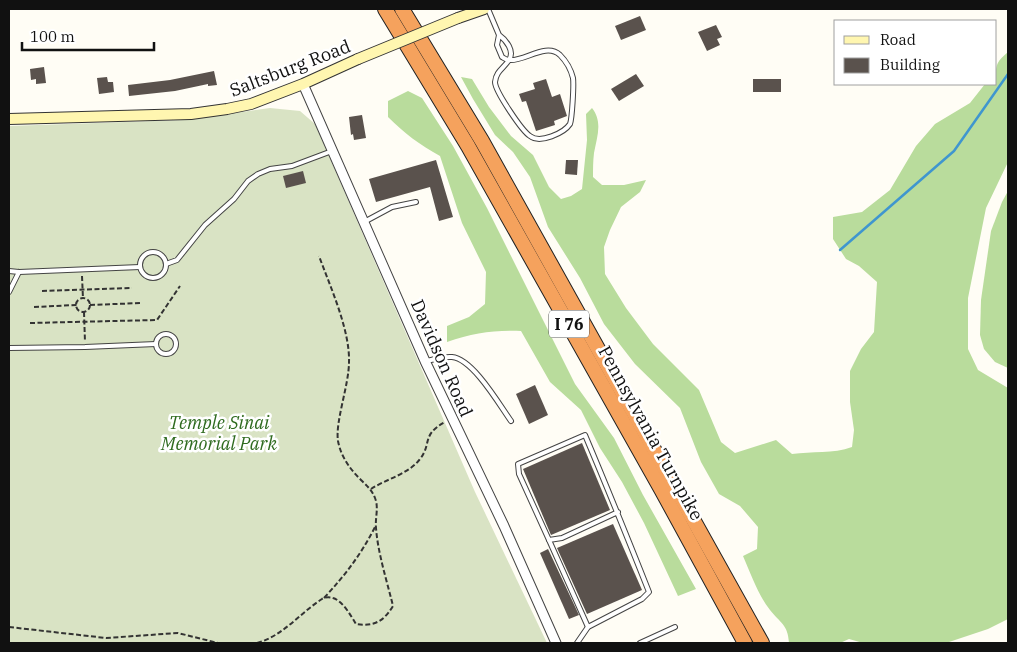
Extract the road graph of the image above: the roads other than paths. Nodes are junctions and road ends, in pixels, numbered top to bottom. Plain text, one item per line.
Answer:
1 (385, 9) edge
2 (402, 9) edge
3 (484, 9) edge
4 (488, 9) edge
5 (499, 35) junction
6 (509, 60) junction
7 (303, 84) junction
8 (9, 119) edge
9 (333, 150) junction
10 (416, 202) dead end
11 (364, 222) junction
12 (166, 264) junction
13 (140, 267) junction
14 (9, 271) edge
15 (19, 272) junction
16 (9, 292) edge
17 (156, 344) junction
18 (9, 348) edge
19 (425, 361) junction
20 (511, 421) dead end
21 (618, 512) junction
22 (550, 540) junction
23 (676, 627) dead end
24 (588, 628) junction
25 (556, 643) edge
26 (577, 643) edge
27 (640, 643) edge
28 (745, 643) edge
29 (762, 643) edge

1 - 28 highway, Pennsylvania Turnpike / I 76
2 - 29 highway, Pennsylvania Turnpike / I 76
3 - 7 main road, Saltsburg Road, bridge
4 - 5 lane
5 - 6 lane
5 - 6 lane
6 - 6 lane
7 - 8 main road, Saltsburg Road
7 - 9 street, Davidson Road
9 - 11 street, Davidson Road
9 - 12 lane
10 - 11 lane
11 - 19 street, Davidson Road
12 - 13 lane
12 - 13 lane
13 - 15 lane
14 - 15 lane
15 - 16 lane
17 - 17 lane
17 - 18 lane
19 - 20 lane
19 - 25 street, Davidson Road
21 - 22 lane
21 - 22 lane
21 - 24 lane
22 - 24 lane
23 - 27 lane
24 - 26 lane

